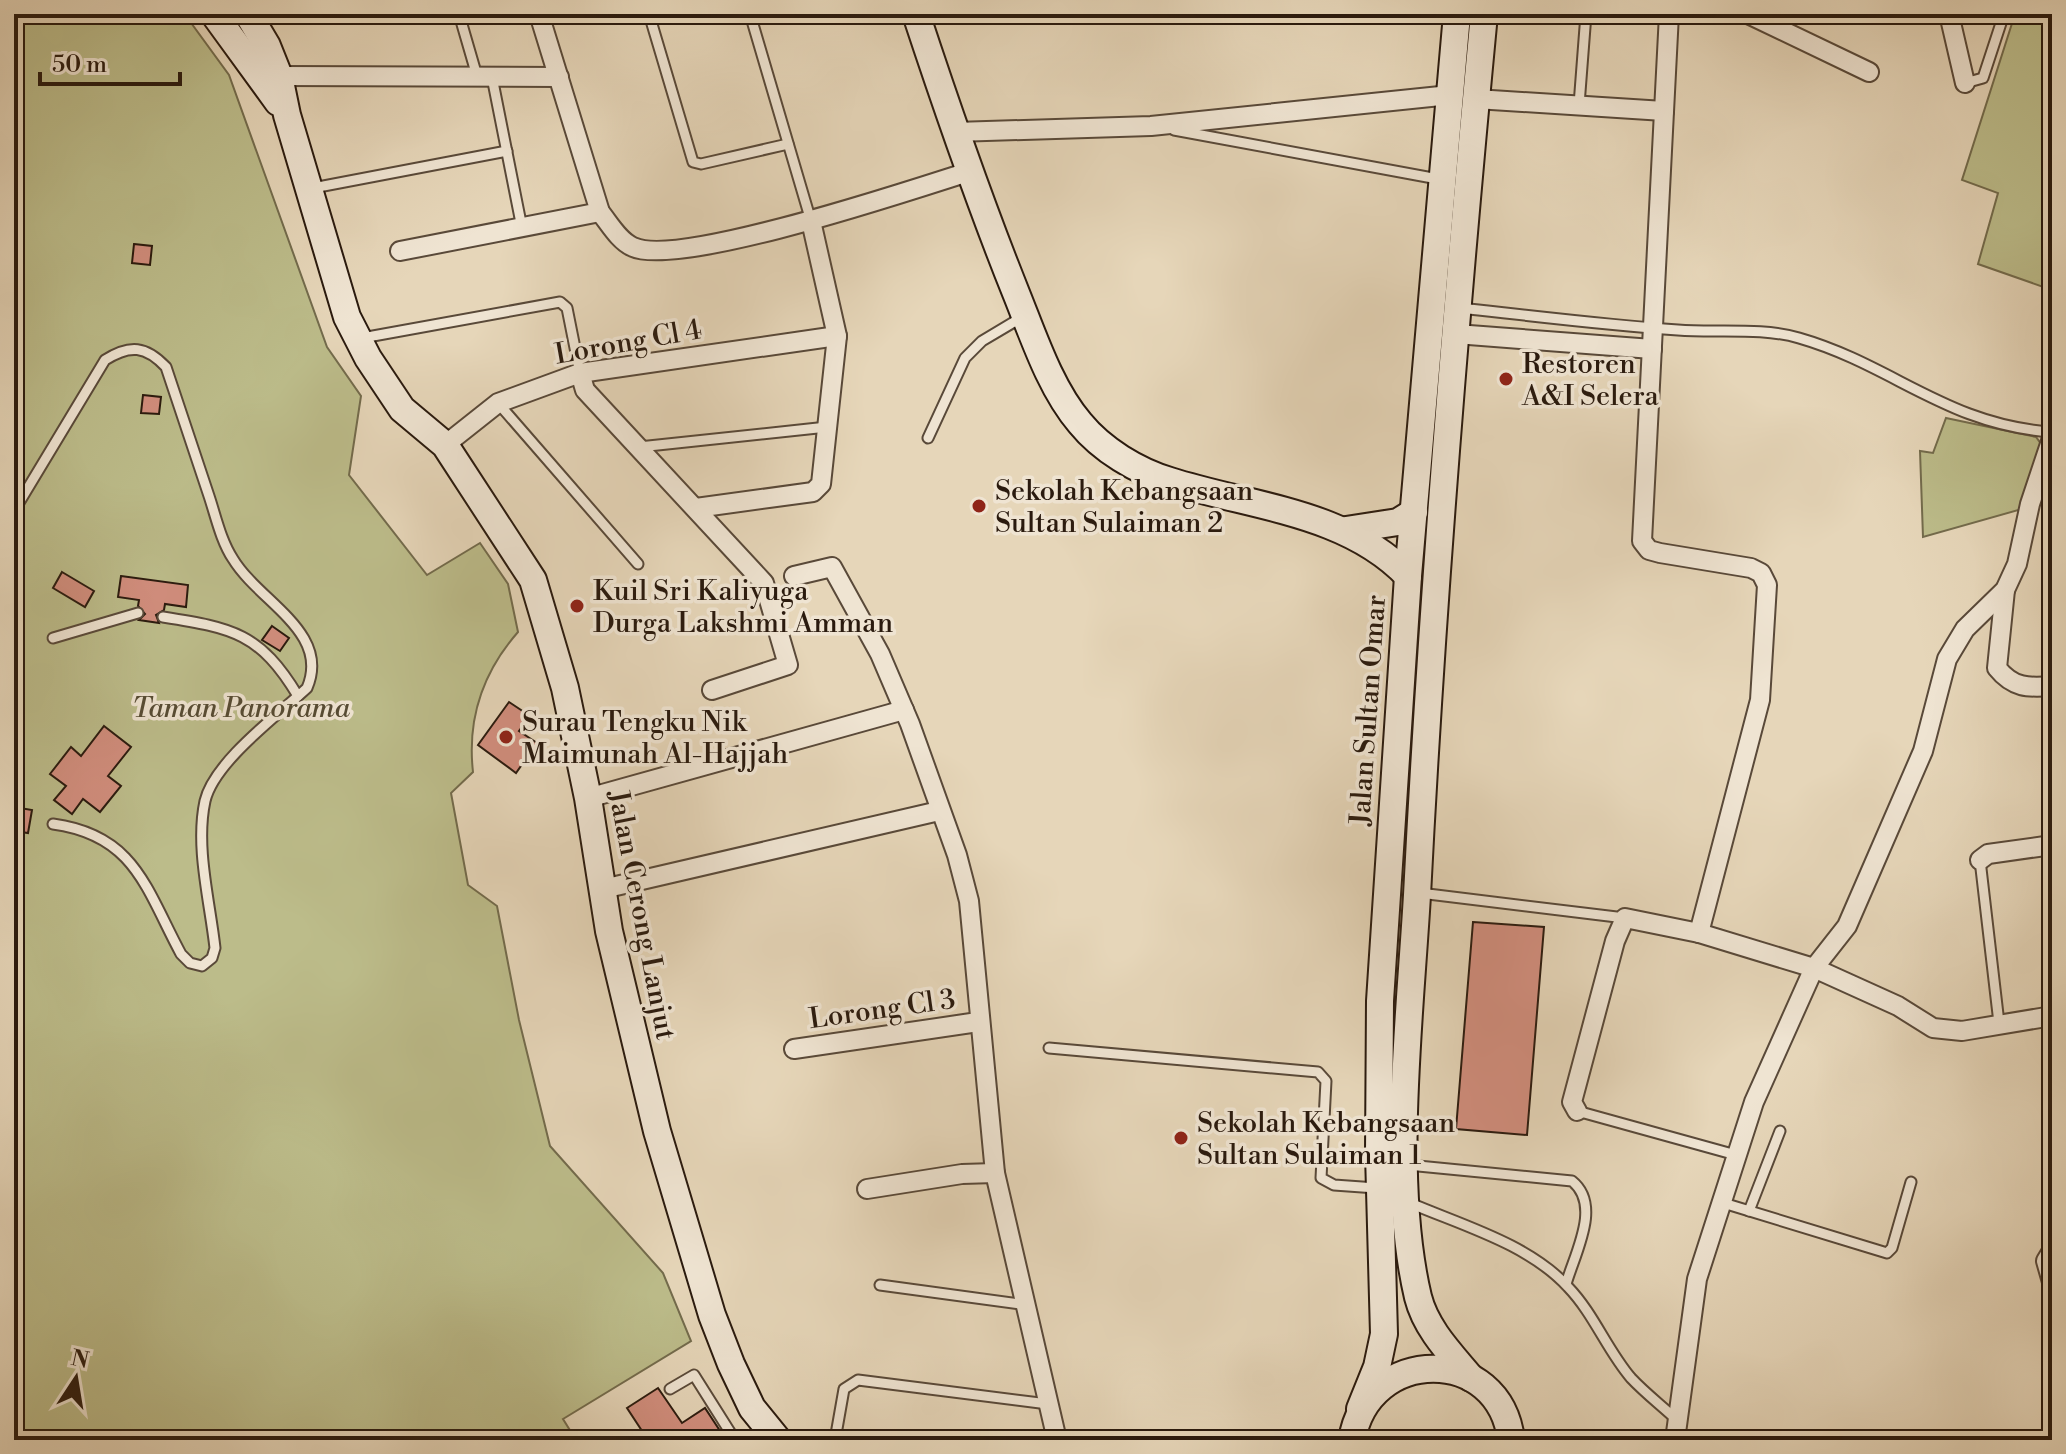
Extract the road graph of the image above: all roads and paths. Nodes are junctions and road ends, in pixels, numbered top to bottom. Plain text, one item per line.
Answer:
1 (214, 14) edge
2 (248, 14) edge
3 (459, 14) edge
4 (539, 14) edge
5 (649, 14) edge
6 (750, 14) edge
7 (916, 14) edge
8 (1457, 14) edge
9 (1484, 14) edge
10 (1586, 14) edge
11 (1669, 14) edge
12 (1748, 14) edge
13 (1949, 14) edge
14 (2004, 14) edge
15 (1869, 72) dead end
16 (279, 76) junction
17 (485, 77) junction
18 (559, 77) junction
19 (1965, 83) joint
20 (1450, 95) junction
21 (1476, 99) junction
22 (1579, 105) junction
23 (1664, 111) junction
24 (287, 115) junction
25 (1151, 126) junction
26 (955, 132) junction
27 (788, 144) junction
28 (507, 151) junction
29 (968, 172) junction
30 (1442, 180) junction
31 (310, 189) junction
32 (600, 212) junction
33 (811, 221) junction
34 (522, 228) junction
35 (400, 251) dead end
36 (1025, 315) junction
37 (1457, 321) junction
38 (1653, 328) junction
39 (837, 336) junction
40 (359, 339) junction
41 (1652, 349) junction
42 (580, 373) junction
43 (498, 403) junction
44 (828, 427) junction
45 (2052, 432) edge
46 (928, 438) dead end
47 (2052, 438) edge
48 (445, 445) junction
49 (639, 447) junction
50 (696, 508) junction
51 (14, 511) edge
52 (1414, 512) junction
53 (1346, 530) junction
54 (638, 564) dead end
55 (794, 576) dead end
56 (1408, 576) junction
57 (2005, 590) junction
58 (138, 613) dead end
59 (163, 617) dead end
60 (53, 638) dead end
61 (2052, 686) edge
62 (712, 690) dead end
63 (298, 696) junction
64 (904, 710) junction
65 (588, 798) junction
66 (939, 811) junction
67 (53, 824) dead end
68 (2052, 845) edge
69 (1980, 860) joint
70 (603, 889) junction
71 (1417, 892) junction
72 (1625, 918) junction
73 (1699, 933) junction
74 (1814, 968) junction
75 (2052, 1016) edge
76 (978, 1022) junction
77 (1999, 1023) junction
78 (1049, 1048) dead end
79 (794, 1049) dead end
80 (1577, 1111) joint
81 (1780, 1131) dead end
82 (1736, 1155) junction
83 (1406, 1165) junction
84 (995, 1173) junction
85 (1911, 1182) dead end
86 (1379, 1188) junction
87 (867, 1189) dead end
88 (1407, 1202) junction
89 (1720, 1202) junction
90 (1749, 1211) junction
91 (2052, 1251) edge
92 (2052, 1282) edge
93 (1566, 1284) junction
94 (880, 1285) dead end
95 (1027, 1305) junction
96 (1471, 1378) junction
97 (670, 1389) dead end
98 (1051, 1405) junction
99 (1677, 1420) junction
100 (1356, 1423) edge
101 (735, 1440) edge
102 (778, 1440) edge
103 (835, 1440) edge
104 (1057, 1440) edge
105 (1335, 1440) edge
106 (1511, 1440) edge
107 (1675, 1440) edge

1 - 24 main road, Jalan Cerong Lanjut
2 - 16 main road, Jalan Cerong Lanjut
3 - 17 lane
4 - 18 street
5 - 27 lane
6 - 27 lane
7 - 26 main road
8 - 20 main road, Jalan Sultan Omar
9 - 21 main road
10 - 22 lane
11 - 23 street
12 - 15 street
13 - 19 street
14 - 19 lane
16 - 17 street
16 - 24 main road, Jalan Cerong Lanjut
17 - 18 street
17 - 28 lane
18 - 32 street
20 - 25 street
20 - 30 main road, Jalan Sultan Omar
21 - 22 street
21 - 37 main road
22 - 23 street
23 - 38 street
24 - 31 main road, Jalan Cerong Lanjut
25 - 26 street
25 - 30 lane
26 - 29 main road
27 - 33 lane
28 - 31 lane
28 - 34 lane
29 - 33 street
29 - 36 main road
30 - 52 main road, Jalan Sultan Omar
31 - 40 main road, Jalan Cerong Lanjut
32 - 33 street
32 - 34 street
33 - 39 street
34 - 35 street
36 - 46 lane
36 - 53 main road
37 - 38 lane
37 - 41 street
37 - 71 main road
38 - 41 street
38 - 45 lane
39 - 42 street, Lorong Cl 4
39 - 44 street
40 - 42 lane
40 - 48 main road, Jalan Cerong Lanjut
41 - 73 street
42 - 43 street, Lorong Cl 4
42 - 49 street
43 - 48 street, Lorong Cl 4
43 - 54 lane
44 - 49 lane
44 - 50 street
47 - 57 street
48 - 65 main road, Jalan Cerong Lanjut
49 - 50 street
50 - 62 street
51 - 63 lane
52 - 53 main road
52 - 56 main road, Jalan Sultan Omar
53 - 56 main road
55 - 64 street
56 - 86 main road, Jalan Sultan Omar
57 - 61 street
57 - 74 street
58 - 60 lane
59 - 63 lane
63 - 67 lane
64 - 65 street
64 - 66 street
65 - 70 main road, Jalan Cerong Lanjut
66 - 70 street
66 - 76 street
68 - 69 street
69 - 77 lane
70 - 102 main road, Jalan Cerong Lanjut
71 - 72 lane
71 - 83 main road
72 - 73 street
72 - 80 street
73 - 74 street
74 - 77 street
74 - 82 street
75 - 77 street
76 - 79 street, Lorong Cl 3
76 - 84 street
78 - 86 lane
80 - 82 lane
81 - 90 lane
82 - 89 street
83 - 88 main road
83 - 93 lane
84 - 87 street
84 - 95 street
85 - 90 lane
86 - 100 main road, Jalan Sultan Omar
88 - 93 lane
88 - 96 main road
89 - 90 lane
89 - 99 street
91 - 92 street
93 - 99 lane
94 - 95 lane
95 - 98 street
96 - 100 main road
96 - 106 main road
97 - 101 lane
98 - 103 lane
98 - 104 street
99 - 107 street
100 - 105 main road

